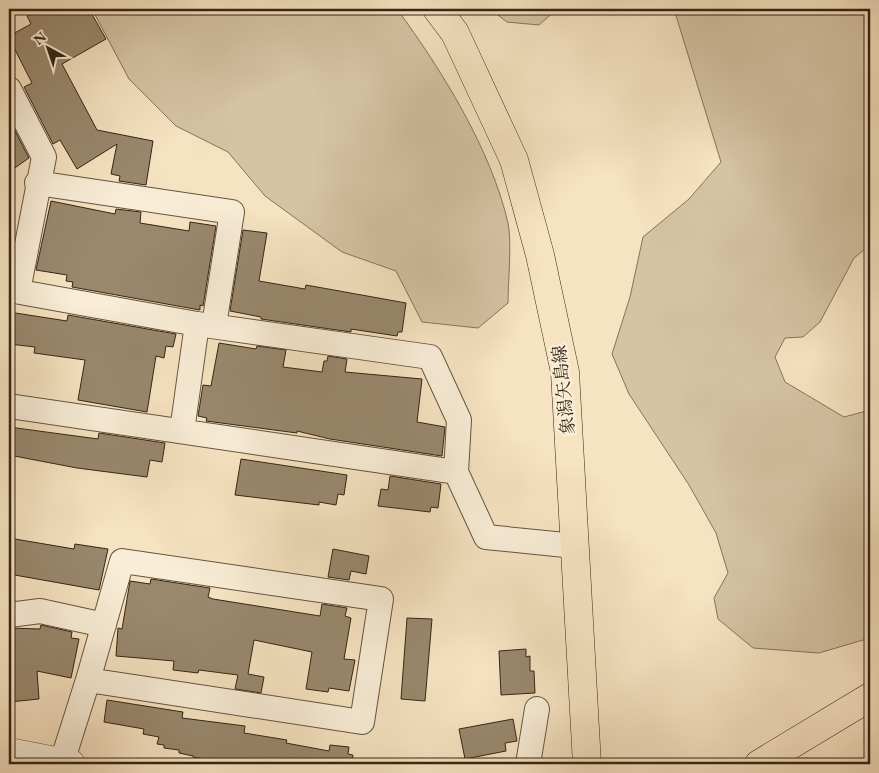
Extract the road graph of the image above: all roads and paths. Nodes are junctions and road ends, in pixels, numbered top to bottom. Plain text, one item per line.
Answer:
1 (437, 9) edge
2 (9, 89) edge
3 (37, 183) junction
4 (14, 291) edge
5 (206, 324) junction
6 (9, 406) edge
7 (182, 431) junction
8 (456, 472) junction
9 (575, 546) junction
10 (9, 615) edge
11 (104, 625) junction
12 (88, 680) junction
13 (870, 697) edge
14 (537, 709) dead end
15 (10, 756) edge
16 (67, 763) edge
17 (528, 764) edge
18 (587, 764) edge
19 (758, 764) edge

1 - 9 main road, 象潟矢島線
2 - 3 street
3 - 4 street
3 - 5 street
4 - 5 street
5 - 7 street
5 - 8 street
6 - 7 street
7 - 8 street
8 - 9 street
9 - 18 main road, 象潟矢島線
10 - 11 street
11 - 12 street
11 - 12 street
12 - 16 street
13 - 19 main road
14 - 17 street
15 - 16 street

